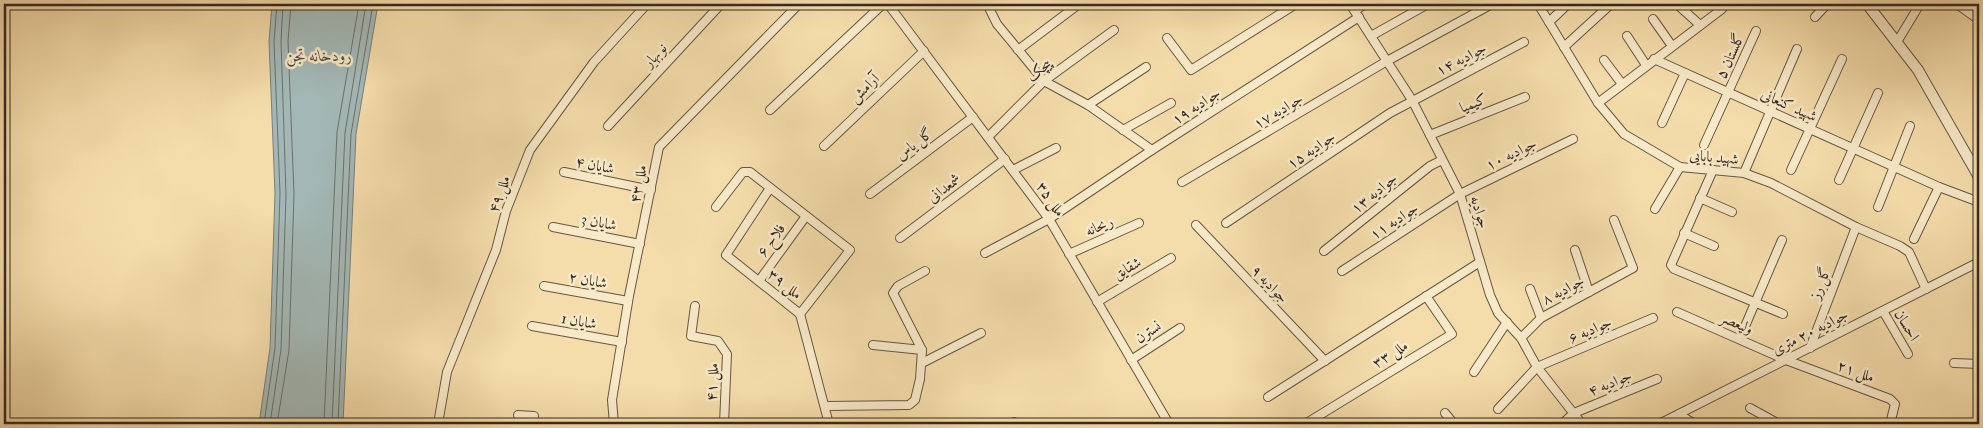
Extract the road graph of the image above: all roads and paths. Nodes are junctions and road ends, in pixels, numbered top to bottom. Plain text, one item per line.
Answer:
1 (647, 4) edge
2 (721, 4) edge
3 (799, 4) edge
4 (883, 4) edge
5 (888, 4) edge
6 (991, 4) edge
7 (1080, 4) edge
8 (1296, 4) edge
9 (1364, 4) edge
10 (1428, 4) edge
11 (1492, 4) edge
12 (1538, 4) edge
13 (1568, 4) edge
14 (1611, 4) edge
15 (1827, 4) edge
16 (1867, 4) edge
17 (1920, 4) edge
18 (1957, 4) edge
19 (1679, 6) dead end
20 (1722, 9) dead end
21 (1354, 10) edge
22 (1815, 17) dead end
23 (1653, 19) dead end
24 (1979, 20) edge
25 (1549, 22) junction
26 (1700, 25) junction
27 (1114, 30) dead end
28 (1756, 31) dead end
29 (1371, 36) junction
30 (1627, 36) dead end
31 (1167, 38) dead end
32 (1524, 42) dead end
33 (1897, 42) junction
34 (1672, 46) junction
35 (1564, 47) junction
36 (1797, 48) dead end
37 (1018, 50) junction
38 (924, 51) junction
39 (1654, 59) junction
40 (1842, 59) dead end
41 (1604, 60) dead end
42 (1386, 61) junction
43 (1646, 65) junction
44 (1146, 67) dead end
45 (1684, 73) junction
46 (1044, 81) junction
47 (1622, 84) junction
48 (1729, 93) junction
49 (1878, 93) dead end
50 (1525, 97) dead end
51 (1412, 100) junction
52 (1171, 103) dead end
53 (1598, 103) junction
54 (1088, 105) junction
55 (770, 110) dead end
56 (1769, 111) junction
57 (973, 117) junction
58 (1662, 124) dead end
59 (608, 126) dead end
60 (1910, 126) dead end
61 (1123, 130) junction
62 (1810, 130) junction
63 (1430, 135) junction
64 (988, 137) junction
65 (1573, 139) dead end
66 (1704, 145) dead end
67 (824, 146) dead end
68 (1056, 148) dead end
69 (1854, 149) junction
70 (1152, 150) junction
71 (1005, 159) junction
72 (1442, 160) junction
73 (1892, 166) junction
74 (1680, 167) junction
75 (1013, 170) junction
76 (1713, 170) junction
77 (1792, 170) dead end
78 (564, 172) dead end
79 (1744, 173) junction
80 (1979, 177) edge
81 (1839, 180) dead end
82 (1182, 182) dead end
83 (1939, 187) junction
84 (770, 188) junction
85 (650, 190) junction
86 (870, 194) dead end
87 (1460, 194) junction
88 (1700, 198) junction
89 (1979, 202) edge
90 (716, 207) dead end
91 (1878, 207) dead end
92 (1655, 210) dead end
93 (1732, 212) dead end
94 (806, 216) junction
95 (1049, 219) junction
96 (1614, 220) dead end
97 (1139, 223) dead end
98 (1226, 223) dead end
99 (1196, 226) dead end
100 (553, 227) dead end
101 (1856, 227) junction
102 (1684, 233) junction
103 (900, 238) dead end
104 (1914, 239) dead end
105 (1782, 240) dead end
106 (640, 244) junction
107 (1714, 246) dead end
108 (1575, 250) dead end
109 (1324, 251) dead end
110 (985, 253) dead end
111 (1069, 254) junction
112 (1171, 258) dead end
113 (1480, 262) junction
114 (1977, 264) edge
115 (925, 271) dead end
116 (1342, 271) dead end
117 (759, 281) junction
118 (544, 286) dead end
119 (1926, 289) junction
120 (1530, 290) dead end
121 (1589, 292) junction
122 (1426, 296) junction
123 (628, 301) junction
124 (1097, 302) junction
125 (1755, 302) junction
126 (695, 306) dead end
127 (1882, 311) junction
128 (1677, 312) dead end
129 (800, 314) junction
130 (1783, 314) dead end
131 (1541, 318) junction
132 (1653, 318) dead end
133 (1507, 322) junction
134 (532, 326) dead end
135 (1180, 328) dead end
136 (982, 333) dead end
137 (1521, 338) junction
138 (1740, 338) junction
139 (622, 342) junction
140 (873, 344) dead end
141 (1810, 348) junction
142 (922, 350) junction
143 (1908, 354) dead end
144 (1131, 360) junction
145 (1786, 360) junction
146 (1325, 361) junction
147 (922, 363) junction
148 (1954, 363) dead end
149 (1979, 364) edge
150 (1537, 367) junction
151 (1474, 372) dead end
152 (1658, 379) dead end
153 (1268, 397) dead end
154 (826, 406) junction
155 (1750, 408) dead end
156 (1498, 409) dead end
157 (1445, 413) dead end
158 (1574, 413) junction
159 (518, 414) dead end
160 (1679, 414) junction
161 (438, 424) edge
162 (534, 424) edge
163 (614, 424) edge
164 (724, 424) edge
165 (829, 424) edge
166 (1169, 424) edge
167 (1305, 424) edge
168 (1454, 424) edge
169 (1562, 424) edge
170 (1582, 424) edge
171 (1659, 424) edge
172 (1694, 424) edge
173 (1779, 424) edge
174 (1890, 424) edge

1 - 161 street, ملل ۴۹
2 - 59 street, نوبهار
3 - 85 street, ملل ۴۳
4 - 55 street
5 - 38 street, ملل ۳۵
6 - 37 street
7 - 37 street
8 - 31 street
9 - 21 street, جوادیه ۱۹
10 - 29 street
11 - 42 street, جوادیه ۱۷
12 - 25 street, شهید بابایی
13 - 25 street
14 - 35 street
15 - 22 street
16 - 33 street
17 - 33 street
18 - 24 street
19 - 26 street
20 - 26 street
21 - 29 street, جوادیه
21 - 70 street, جوادیه ۱۹
23 - 34 street
25 - 35 street, شهید بابایی
26 - 34 street
27 - 46 street, پیچک
28 - 48 street, گلستان ۵
29 - 42 street, جوادیه
30 - 43 street
32 - 51 street, جوادیه ۱۴
33 - 80 street
34 - 39 street
35 - 53 street, شهید بابایی
36 - 56 street
37 - 46 street
38 - 57 street, ملل ۳۵
38 - 67 street, آرامش
39 - 43 street
39 - 45 street, شهید کنعانی
40 - 62 street
41 - 47 street
42 - 51 street, جوادیه
42 - 82 street, جوادیه ۱۷
43 - 47 street
44 - 54 street
45 - 48 street, شهید کنعانی
45 - 58 street
46 - 54 street
46 - 64 street, پیچک
47 - 53 street
48 - 56 street, شهید کنعانی
48 - 66 street, گلستان ۵
49 - 69 street
50 - 63 street, کیمیا
51 - 63 street, جوادیه
51 - 98 street, جوادیه ۱۵
52 - 61 street
53 - 74 street, شهید بابایی
54 - 61 street
56 - 62 street, شهید کنعانی
56 - 79 street
57 - 64 street, ملل ۳۵
57 - 86 street, گل یاس
60 - 73 street
61 - 70 street
62 - 69 street, شهید کنعانی
62 - 77 street
63 - 72 street, جوادیه
64 - 71 street, ملل ۳۵
65 - 87 street, جوادیه ۱۰
68 - 75 street
69 - 73 street, شهید کنعانی
69 - 81 street
70 - 95 street, جوادیه ۱۹
71 - 75 street, ملل ۳۵
71 - 103 street, شمعدانی
72 - 87 street, جوادیه
72 - 109 street, جوادیه ۱۳
73 - 83 street, شهید کنعانی
73 - 91 street
74 - 76 street, شهید بابایی
74 - 92 street
75 - 95 street, ملل ۳۵
76 - 79 street, شهید بابایی
76 - 88 street
78 - 85 street, شایان ۴
79 - 101 street, شهید بابایی
83 - 89 street, شهید کنعانی
83 - 104 street
84 - 90 street
84 - 94 street
84 - 117 street, ملل ۳۹
85 - 106 street, ملل ۴۳
87 - 113 street, جوادیه
87 - 116 street, جوادیه ۱۱
88 - 93 street
88 - 102 street
94 - 117 street, فلاح ۶
94 - 129 street
95 - 110 street, جوادیه ۱۹
95 - 111 street, ملل ۳۵
96 - 121 street, جوادیه ۸
97 - 111 street, ریحانه
99 - 146 street, جوادیه ۹
100 - 106 street, شایان 3
101 - 119 street, شهید بابایی
101 - 141 street, گل رز
102 - 107 street
102 - 125 street
105 - 125 street
106 - 123 street, ملل ۴۳
108 - 121 street
111 - 124 street, ملل ۳۵
112 - 124 street, شقایق
113 - 122 street
113 - 133 street, جوادیه
114 - 119 street, جوادیه ۲۰ متری
115 - 142 street
117 - 129 street, ملل ۳۹
118 - 123 street, شایان ۲
119 - 127 street, جوادیه ۲۰ متری
120 - 131 street
121 - 131 street, جوادیه ۸
122 - 146 street
122 - 167 street, ملل ۳۳
123 - 139 street, ملل ۴۳
124 - 144 street, ملل ۳۵
125 - 130 street
125 - 138 street
126 - 164 street, ملل ۴۱
127 - 141 street, جوادیه ۲۰ متری
127 - 143 street, احسان
128 - 138 street, ولیعصر
129 - 154 street, ملل ۳۹
131 - 137 street, جوادیه ۸
132 - 150 street, جوادیه ۶
133 - 137 street, جوادیه
133 - 151 street
134 - 139 street, شایان 1
135 - 144 street, نسترن
136 - 147 street
137 - 150 street, جوادیه
138 - 145 street, ولیعصر
139 - 163 street, ملل ۴۳
140 - 142 street
141 - 145 street, جوادیه ۲۰ متری
142 - 147 street
144 - 166 street, ملل ۳۵
145 - 160 street, جوادیه ۲۰ متری
145 - 174 street, ملل ۲۱
146 - 153 street
147 - 154 street
148 - 149 street
150 - 156 street
150 - 158 street, جوادیه
152 - 158 street, جوادیه ۴
154 - 165 street, ملل ۳۹
155 - 173 street
157 - 168 street
158 - 169 street
158 - 170 street, جوادیه
159 - 162 street
160 - 171 street, جوادیه ۲۰ متری
160 - 172 street

